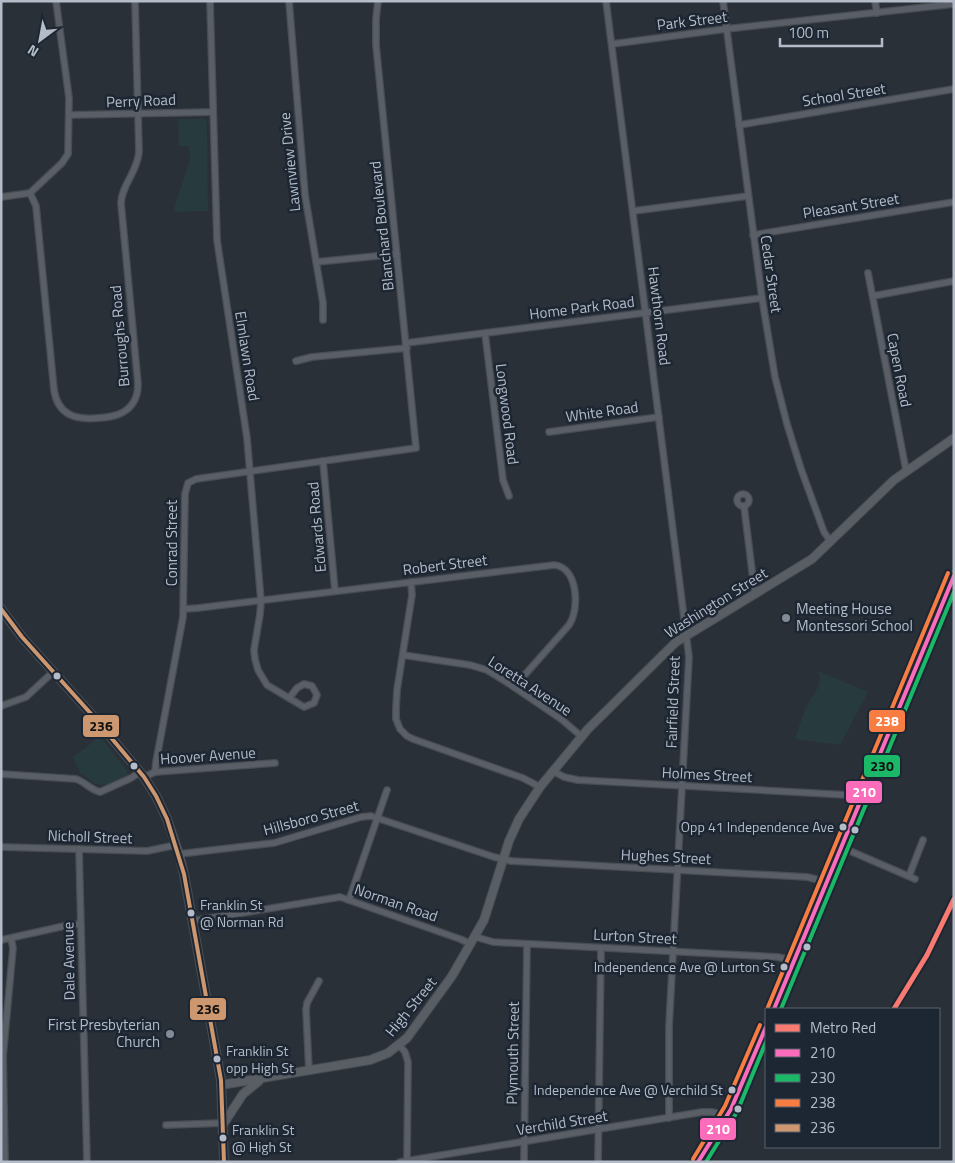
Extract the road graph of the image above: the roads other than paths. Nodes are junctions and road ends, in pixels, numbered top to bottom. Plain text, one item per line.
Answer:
1 (56, 1) edge
2 (135, 1) edge
3 (210, 1) edge
4 (289, 1) edge
5 (378, 1) edge
6 (606, 1) edge
7 (723, 1) edge
8 (876, 1) edge
9 (954, 4) edge
10 (877, 13) junction
11 (726, 29) junction
12 (612, 44) junction
13 (954, 89) edge
14 (213, 112) junction
15 (138, 114) junction
16 (69, 115) junction
17 (739, 125) junction
18 (30, 193) junction
19 (748, 196) junction
20 (1, 197) edge
21 (954, 202) edge
22 (633, 211) junction
23 (753, 235) junction
24 (398, 254) junction
25 (316, 262) junction
26 (868, 274) dead end
27 (954, 281) edge
28 (873, 296) junction
29 (762, 298) junction
30 (646, 313) junction
31 (322, 320) dead end
32 (485, 334) junction
33 (406, 346) junction
34 (296, 361) dead end
35 (659, 417) junction
36 (549, 432) dead end
37 (954, 438) edge
38 (416, 448) joint
39 (323, 461) junction
40 (906, 470) junction
41 (250, 472) junction
42 (509, 496) dead end
43 (744, 506) dead end
44 (831, 542) junction
45 (954, 575) edge
46 (411, 582) junction
47 (335, 591) junction
48 (755, 595) junction
49 (260, 601) junction
50 (1, 609) edge
51 (184, 609) junction
52 (686, 635) junction
53 (403, 655) junction
54 (54, 671) junction
55 (514, 687) junction
56 (290, 698) junction
57 (1, 706) edge
58 (581, 736) junction
59 (275, 763) dead end
60 (552, 771) junction
61 (155, 772) junction
62 (1, 774) edge
63 (142, 774) junction
64 (682, 786) junction
65 (540, 787) junction
66 (387, 790) dead end
67 (861, 798) junction
68 (377, 817) junction
69 (519, 819) joint
70 (923, 840) dead end
71 (176, 845) junction
72 (1, 847) edge
73 (841, 847) junction
74 (79, 849) junction
75 (180, 854) junction
76 (503, 860) junction
77 (678, 870) junction
78 (826, 882) junction
79 (349, 900) junction
80 (192, 921) junction
81 (80, 924) junction
82 (476, 937) junction
83 (12, 938) junction
84 (1, 940) edge
85 (471, 944) junction
86 (527, 944) junction
87 (601, 948) junction
88 (674, 952) junction
89 (794, 961) junction
90 (319, 981) dead end
91 (774, 1008) edge
92 (765, 1030) edge
93 (400, 1045) junction
94 (309, 1071) junction
95 (264, 1079) junction
96 (222, 1085) junction
97 (728, 1115) junction
98 (669, 1118) junction
99 (224, 1123) junction
100 (166, 1125) dead end
101 (598, 1130) junction
102 (524, 1142) junction
103 (405, 1161) edge
104 (5, 1162) edge
105 (87, 1162) edge
106 (224, 1162) edge
107 (524, 1162) edge
108 (598, 1162) edge
109 (698, 1162) edge

1 - 16 street
2 - 15 street, Burroughs Road
3 - 14 street, Elmlawn Road
4 - 25 street, Lawnview Drive
5 - 24 street, Blanchard Boulevard
6 - 12 street, Hawthorn Road
7 - 11 street, Cedar Street
8 - 10 street
9 - 10 street, Park Street
10 - 11 street, Park Street
11 - 12 street, Park Street
11 - 17 street, Cedar Street
12 - 22 street, Hawthorn Road
13 - 17 street, School Street
14 - 15 street, Perry Road
14 - 41 street, Elmlawn Road
15 - 16 street, Perry Road
15 - 18 street, Burroughs Road
16 - 18 street
17 - 19 street, Cedar Street
18 - 20 street
19 - 22 street
19 - 23 street, Cedar Street
21 - 23 street, Pleasant Street
22 - 30 street, Hawthorn Road
23 - 29 street, Cedar Street
24 - 25 street
24 - 33 street, Blanchard Boulevard
25 - 31 street, Lawnview Drive
26 - 28 street, Capen Road
27 - 28 street
28 - 40 street, Capen Road
29 - 30 street, Home Park Road
29 - 44 street, Cedar Street
30 - 32 street, Home Park Road
30 - 35 street, Hawthorn Road
32 - 33 street, Home Park Road
32 - 42 street, Longwood Road
33 - 34 street, Home Park Road
33 - 38 street, Blanchard Boulevard
35 - 36 street, White Road
35 - 52 street, Hawthorn Road
37 - 40 street, Washington Street
38 - 39 street, Conrad Street
39 - 41 street, Conrad Street
39 - 47 street, Edwards Road
40 - 44 street, Washington Street
41 - 49 street, Elmlawn Road
41 - 51 street, Conrad Street
43 - 48 street
44 - 48 street, Washington Street
45 - 67 main road
46 - 47 street, Robert Street
46 - 53 street
46 - 55 street, Robert Street
47 - 49 street, Robert Street
48 - 52 street, Washington Street
49 - 51 street, Robert Street
49 - 56 street, Elmlawn Road
50 - 54 street
51 - 61 street, Conrad Street
52 - 58 street, Washington Street
52 - 64 street, Fairfield Street
53 - 55 street, Loretta Avenue
53 - 65 street
54 - 57 street
54 - 63 street
55 - 58 street, Loretta Avenue
56 - 56 street
58 - 60 street, Washington Street
59 - 61 street, Hoover Avenue
60 - 64 street, Holmes Street
60 - 65 street, Washington Street
61 - 63 street, Hoover Avenue
62 - 63 street, Hoover Avenue
63 - 71 street
64 - 67 street, Holmes Street
64 - 77 street, Fairfield Street
65 - 69 street, Washington Street
66 - 68 street
67 - 73 main road
68 - 75 street, Hillsboro Street
68 - 76 street, Hillsboro Street
68 - 79 street
69 - 76 street, High Street
70 - 73 street
71 - 74 street, Nicholl Street
71 - 75 street
72 - 74 street, Nicholl Street
73 - 78 main road
74 - 81 street, Dale Avenue
75 - 80 street
76 - 77 street, Hughes Street
76 - 82 street, High Street
77 - 78 street, Hughes Street
77 - 88 street, Fairfield Street
78 - 89 main road
79 - 80 street, Norman Road
79 - 85 street, Norman Road
80 - 96 street
81 - 83 street
81 - 105 street, Dale Avenue
82 - 85 street, High Street
82 - 86 street, Lurton Street
83 - 84 street
83 - 104 street
85 - 93 street, High Street
86 - 87 street, Lurton Street
86 - 102 street, Plymouth Street
87 - 88 street, Lurton Street
87 - 101 street
88 - 89 street, Lurton Street
88 - 98 street, Fairfield Street
89 - 91 main road
90 - 94 street
92 - 97 main road
93 - 94 street, High Street
93 - 103 street
94 - 95 street, High Street
95 - 96 street, High Street
95 - 99 street
96 - 99 street
97 - 98 street, Verchild Street
97 - 109 main road
98 - 101 street, Verchild Street
99 - 100 street
99 - 106 street
101 - 102 street, Verchild Street
101 - 108 street
102 - 103 street, Verchild Street
102 - 107 street, Plymouth Street

